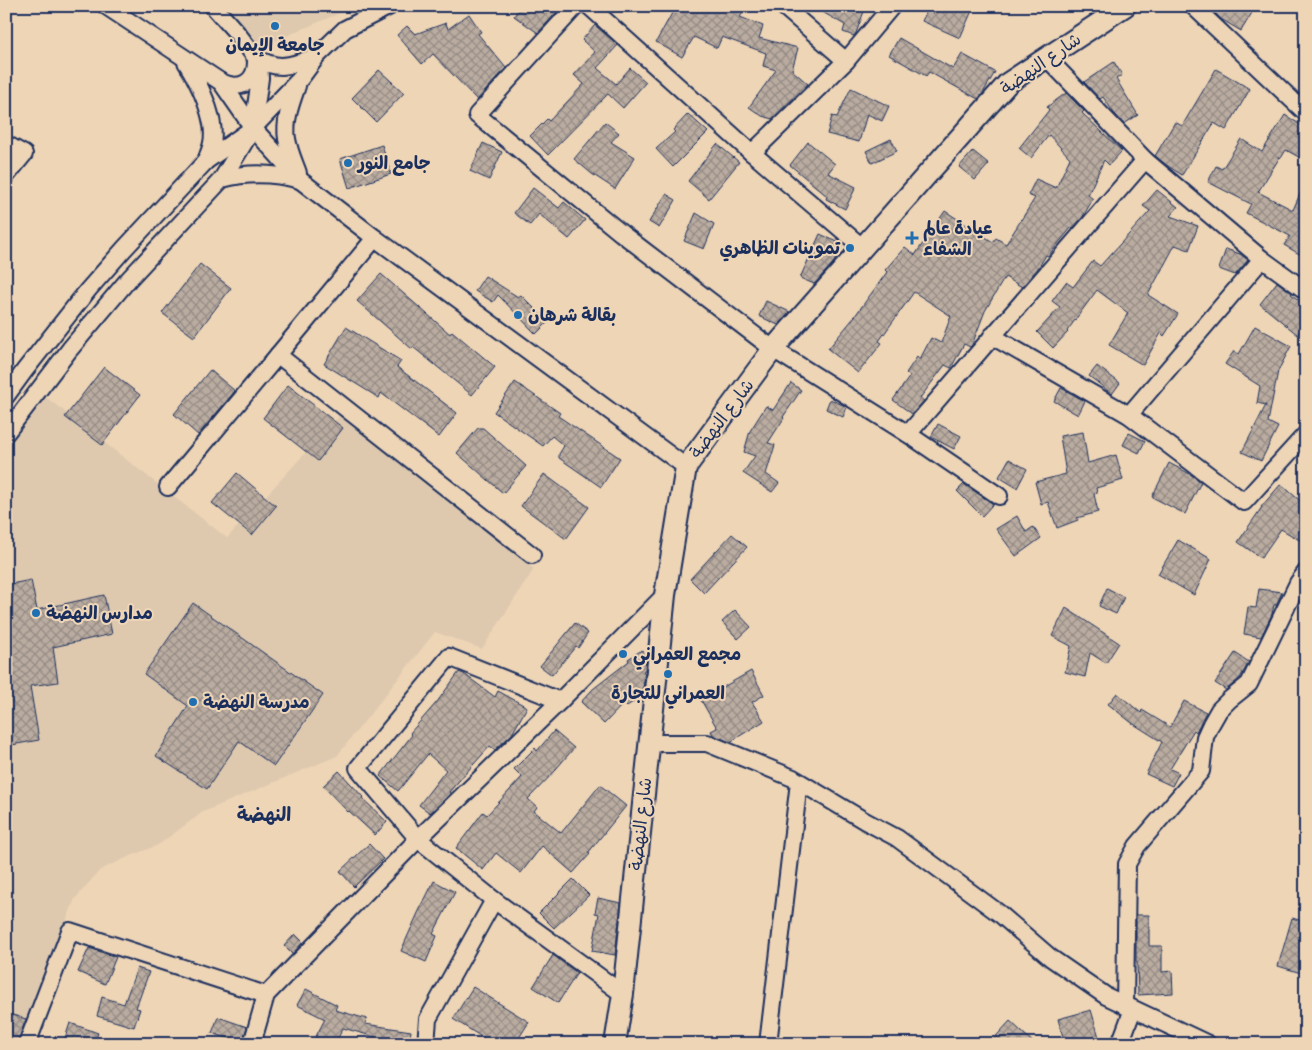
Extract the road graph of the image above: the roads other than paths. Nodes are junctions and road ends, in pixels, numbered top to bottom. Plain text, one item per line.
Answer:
1 (106, 6) edge
2 (212, 6) edge
3 (390, 6) edge
4 (576, 6) edge
5 (589, 6) edge
6 (783, 6) edge
7 (892, 6) edge
8 (1125, 6) edge
9 (1193, 6) edge
10 (182, 56) junction
11 (317, 56) junction
12 (256, 58) junction
13 (1047, 58) junction
14 (846, 60) junction
15 (300, 79) junction
16 (222, 82) junction
17 (1306, 113) edge
18 (254, 128) junction
19 (6, 144) edge
20 (752, 153) junction
21 (211, 158) junction
22 (1145, 160) junction
23 (6, 176) edge
24 (224, 176) junction
25 (300, 180) junction
26 (375, 238) junction
27 (862, 247) junction
28 (1262, 259) junction
29 (1306, 291) edge
30 (992, 336) junction
31 (773, 349) junction
32 (278, 356) junction
33 (6, 396) edge
34 (1129, 415) junction
35 (6, 433) edge
36 (908, 434) junction
37 (1306, 434) edge
38 (686, 467) junction
39 (168, 487) dead end
40 (1000, 496) dead end
41 (532, 555) dead end
42 (1306, 572) edge
43 (665, 595) junction
44 (560, 701) junction
45 (650, 743) junction
46 (800, 782) junction
47 (418, 839) junction
48 (494, 900) junction
49 (623, 994) junction
50 (266, 995) junction
51 (1129, 1007) junction
52 (27, 1044) edge
53 (252, 1044) edge
54 (426, 1044) edge
55 (615, 1044) edge
56 (768, 1044) edge
57 (1120, 1044) edge
58 (1208, 1044) edge

1 - 10 street
2 - 12 street
3 - 11 street
4 - 31 street
5 - 20 street
6 - 14 street
7 - 14 street
8 - 13 street, شارع النهضة
9 - 17 street
10 - 16 street
10 - 21 street
11 - 12 street
11 - 15 street
12 - 16 street
12 - 18 street
13 - 22 street
13 - 27 street, شارع النهضة
14 - 20 street
15 - 18 street
15 - 25 street
16 - 18 street
18 - 21 street
18 - 24 street
18 - 25 street
19 - 23 street
20 - 27 street
21 - 24 street
21 - 33 street
22 - 28 street
22 - 30 street
24 - 25 street
24 - 35 street
25 - 26 street
26 - 32 street
26 - 38 street
27 - 31 street, شارع النهضة
28 - 29 street
28 - 34 street
30 - 34 street
30 - 36 street
31 - 36 street
31 - 38 street, شارع النهضة
32 - 39 street
32 - 41 street
34 - 37 street
36 - 40 street
38 - 43 street, شارع النهضة
42 - 51 street
43 - 44 street
43 - 45 street, شارع النهضة
44 - 47 street
44 - 47 street
45 - 46 street
45 - 49 street, شارع النهضة
46 - 51 street
46 - 56 street
47 - 48 street
47 - 50 street
48 - 49 street
48 - 54 street
49 - 55 street, شارع النهضة
50 - 52 street
50 - 53 street
51 - 57 street
51 - 58 street

